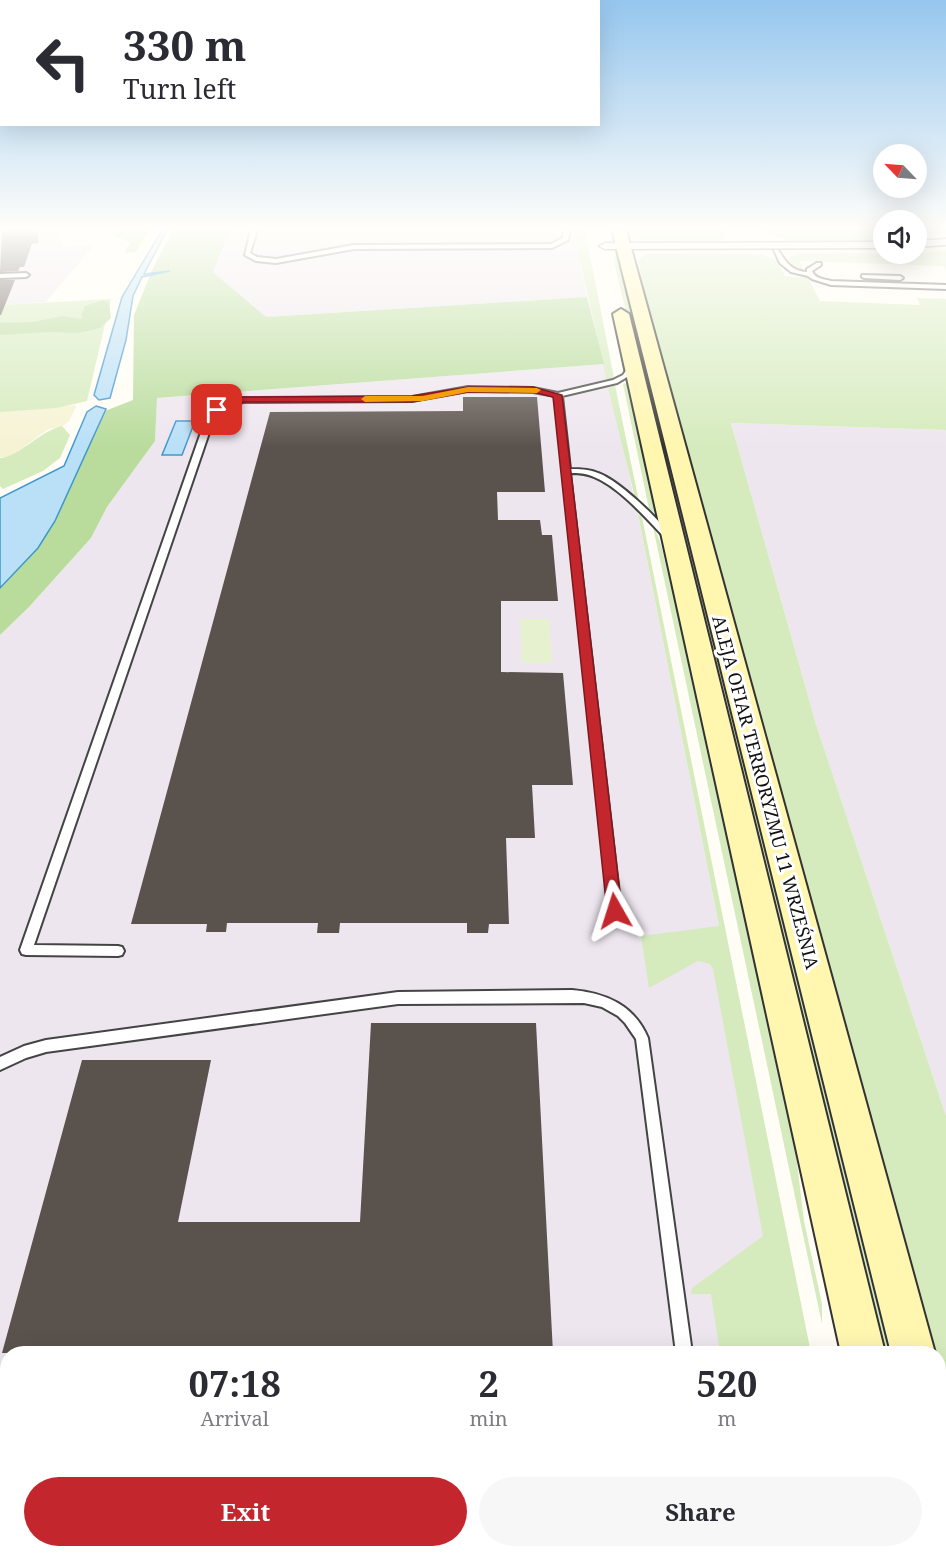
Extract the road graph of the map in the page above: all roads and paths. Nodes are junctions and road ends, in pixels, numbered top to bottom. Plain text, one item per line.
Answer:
1 (619, 303) dead end
2 (628, 303) edge
3 (633, 364) junction
4 (558, 395) junction
5 (566, 471) junction
6 (675, 545) junction
7 (615, 911) dead end
8 (118, 951) dead end
9 (0, 1064) edge
10 (683, 1346) edge
11 (854, 1346) edge
12 (911, 1346) edge

1 - 3 street, ALEJA OFIAR TERRORYZMU 11 WRZEŚNIA
2 - 12 street, ALEJA OFIAR TERRORYZMU 11 WRZEŚNIA
3 - 4 lane
3 - 6 street, ALEJA OFIAR TERRORYZMU 11 WRZEŚNIA
4 - 5 lane
4 - 8 lane
5 - 6 lane
5 - 7 lane
6 - 11 street, ALEJA OFIAR TERRORYZMU 11 WRZEŚNIA
9 - 10 lane

